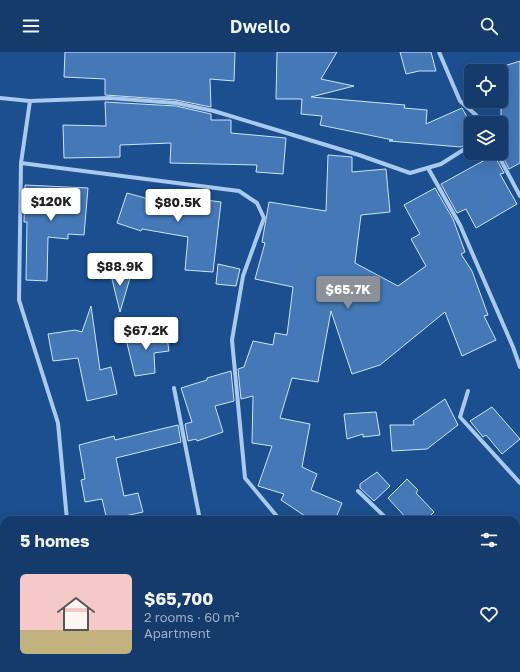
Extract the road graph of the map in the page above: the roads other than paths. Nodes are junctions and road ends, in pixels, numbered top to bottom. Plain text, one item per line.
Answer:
1 (439, 52) edge
2 (0, 98) edge
3 (30, 101) junction
4 (476, 116) edge
5 (464, 149) edge
6 (501, 160) edge
7 (21, 163) junction
8 (428, 168) junction
9 (520, 196) edge
10 (520, 367) edge
11 (174, 388) dead end
12 (468, 390) dead end
13 (520, 483) edge
14 (358, 491) dead end
15 (67, 516) edge
16 (199, 516) edge
17 (277, 516) edge
18 (384, 516) edge

1 - 4 street
2 - 3 street
3 - 7 street
3 - 8 street
5 - 8 street
6 - 9 street
7 - 15 street
7 - 17 street
8 - 10 street
11 - 16 street
12 - 13 street
14 - 18 street

